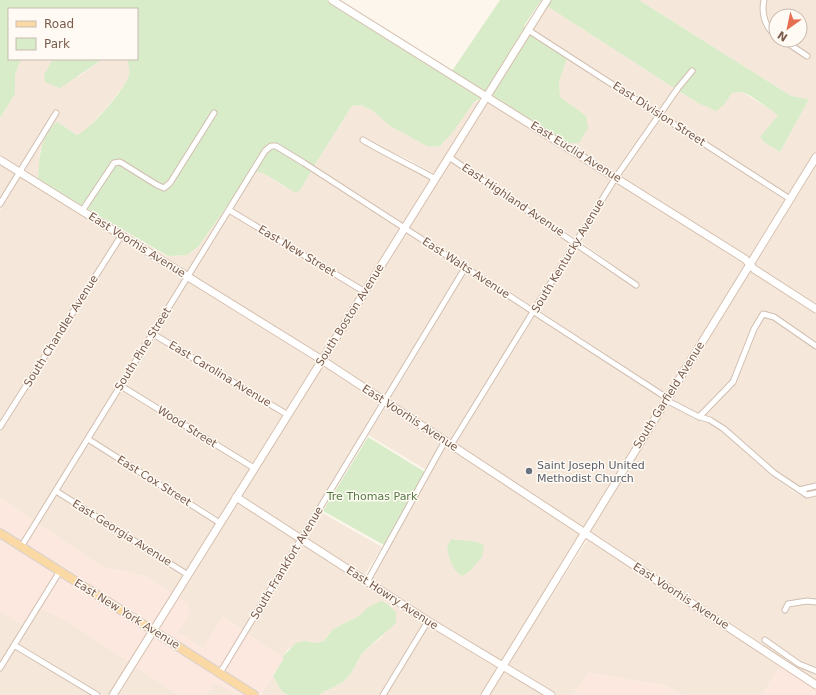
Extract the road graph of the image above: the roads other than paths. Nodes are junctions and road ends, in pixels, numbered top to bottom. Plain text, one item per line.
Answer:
1 (332, 0) edge
2 (547, 0) edge
3 (764, 0) edge
4 (768, 27) edge
5 (528, 30) junction
6 (795, 48) edge
7 (807, 56) dead end
8 (692, 71) dead end
9 (487, 96) junction
10 (56, 113) dead end
11 (214, 113) dead end
12 (660, 114) junction
13 (363, 140) dead end
14 (265, 151) joint
15 (449, 157) junction
16 (816, 157) edge
17 (0, 160) edge
18 (19, 172) junction
19 (616, 177) junction
20 (435, 179) junction
21 (790, 200) junction
22 (0, 204) edge
23 (229, 210) junction
24 (82, 211) junction
25 (405, 228) junction
26 (121, 236) junction
27 (576, 242) junction
28 (750, 264) junction
29 (465, 268) junction
30 (188, 277) junction
31 (636, 285) dead end
32 (365, 292) junction
33 (816, 309) edge
34 (534, 312) junction
35 (153, 334) junction
36 (816, 346) edge
37 (322, 360) junction
38 (121, 386) junction
39 (666, 399) junction
40 (385, 402) junction
41 (288, 415) junction
42 (699, 417) junction
43 (0, 427) edge
44 (88, 439) junction
45 (448, 443) junction
46 (254, 468) junction
47 (816, 486) edge
48 (799, 490) junction
49 (56, 491) junction
50 (816, 493) edge
51 (236, 497) junction
52 (220, 522) junction
53 (0, 533) edge
54 (585, 533) junction
55 (302, 539) junction
56 (21, 547) junction
57 (60, 571) junction
58 (188, 575) junction
59 (367, 582) junction
60 (816, 602) edge
61 (784, 610) dead end
62 (428, 621) junction
63 (153, 630) junction
64 (765, 640) dead end
65 (14, 645) junction
66 (503, 666) junction
67 (0, 668) edge
68 (816, 671) edge
69 (220, 673) junction
70 (816, 684) edge
71 (97, 695) edge
72 (113, 695) edge
73 (254, 695) edge
74 (383, 695) edge
75 (485, 695) edge
76 (550, 695) edge

1 - 9 street, East Euclid Avenue
2 - 5 street, South Boston Avenue
3 - 4 street
5 - 9 street, South Boston Avenue
5 - 12 street, East Division Street
6 - 7 street
8 - 12 street, South Kentucky Avenue
9 - 15 street, South Boston Avenue
9 - 19 street, East Euclid Avenue
10 - 18 street
11 - 24 street
12 - 19 street, South Kentucky Avenue
12 - 21 street, East Division Street
13 - 20 street
14 - 23 street, South Pine Street
14 - 25 street, East Walts Avenue
15 - 20 street, South Boston Avenue
15 - 27 street, East Highland Avenue
16 - 21 street, South Garfield Avenue
17 - 18 street, East Voorhis Avenue
18 - 22 street
18 - 24 street, East Voorhis Avenue
19 - 27 street, South Kentucky Avenue
19 - 28 street, East Euclid Avenue
20 - 25 street, South Boston Avenue
21 - 28 street, South Garfield Avenue
23 - 30 street, South Pine Street
23 - 32 street, East New Street
24 - 26 street, East Voorhis Avenue
25 - 29 street, East Walts Avenue
25 - 32 street, South Boston Avenue
26 - 30 street, East Voorhis Avenue
26 - 43 street, South Chandler Avenue
27 - 31 street, East Highland Avenue
27 - 34 street, South Kentucky Avenue
28 - 33 street, East Euclid Avenue
28 - 39 street, South Garfield Avenue
29 - 34 street, East Walts Avenue
29 - 40 street, South Frankfort Avenue
30 - 35 street, South Pine Street
30 - 37 street, East Voorhis Avenue
32 - 37 street, South Boston Avenue
34 - 39 street, East Walts Avenue
34 - 45 street, South Kentucky Avenue
35 - 38 street, South Pine Street
35 - 41 street, East Carolina Avenue
36 - 42 street
37 - 40 street, East Voorhis Avenue
37 - 41 street, South Boston Avenue
38 - 44 street, South Pine Street
38 - 46 street, Wood Street
39 - 42 street, East Walts Avenue
39 - 54 street, South Garfield Avenue
40 - 45 street, East Voorhis Avenue
40 - 55 street, South Frankfort Avenue
41 - 46 street, South Boston Avenue
42 - 48 street, East Walts Avenue
44 - 49 street, South Pine Street
44 - 52 street, East Cox Street
45 - 54 street, East Voorhis Avenue
45 - 59 street, South Kentucky Avenue
46 - 51 street, South Boston Avenue
47 - 48 street
48 - 50 street
49 - 56 street, South Pine Street
49 - 58 street, East Georgia Avenue
51 - 52 street, South Boston Avenue
51 - 55 street, East Howry Avenue
52 - 58 street, South Boston Avenue
53 - 56 main road, East New York Avenue
54 - 66 street, South Garfield Avenue
54 - 70 street, East Voorhis Avenue
55 - 59 street, East Howry Avenue
55 - 69 street, South Frankfort Avenue
56 - 57 main road, East New York Avenue
57 - 63 main road, East New York Avenue
57 - 65 street
58 - 63 street, South Boston Avenue
59 - 62 street, East Howry Avenue
60 - 61 street
62 - 66 street, East Howry Avenue
62 - 74 street
63 - 69 main road, East New York Avenue
63 - 72 street, South Boston Avenue
64 - 68 street
65 - 67 street
65 - 71 street
66 - 75 street, South Garfield Avenue
66 - 76 street, East Howry Avenue
69 - 73 main road, East New York Avenue

